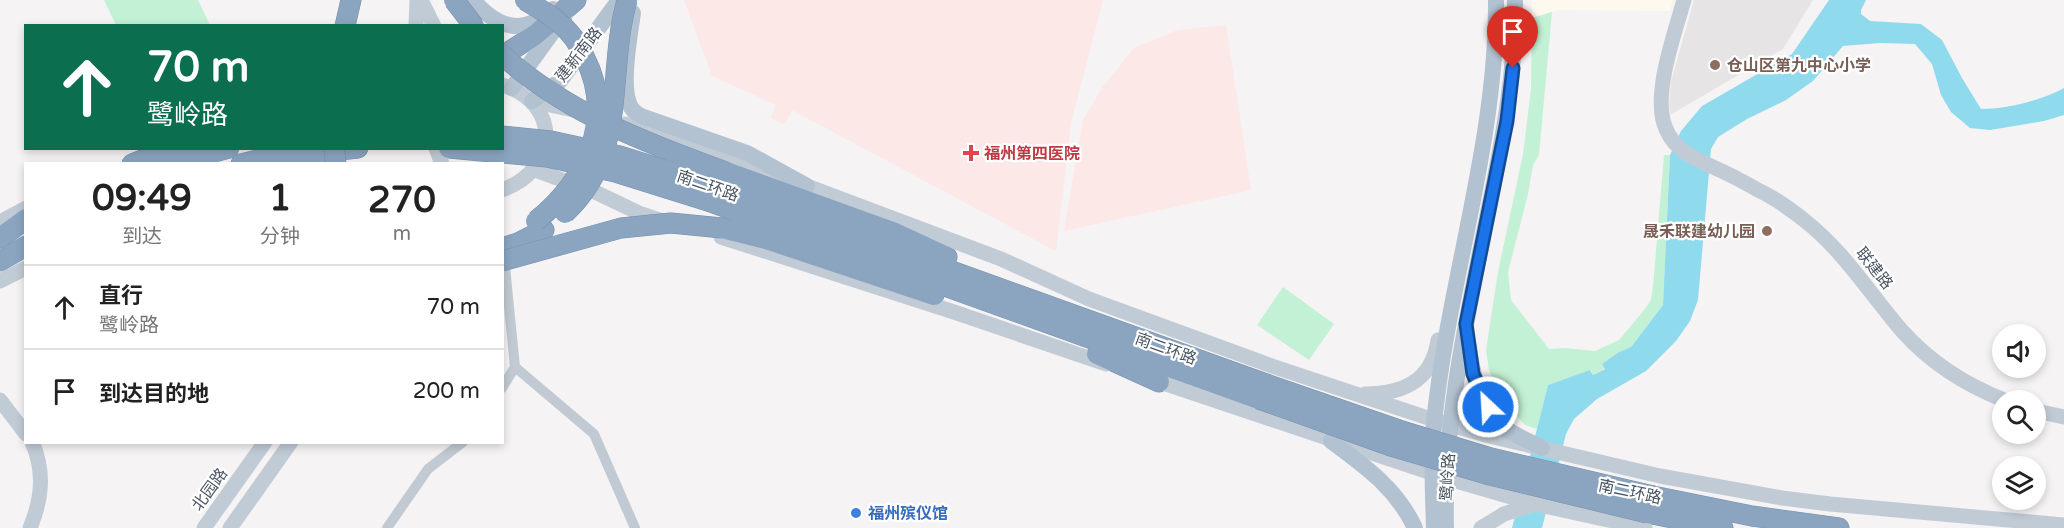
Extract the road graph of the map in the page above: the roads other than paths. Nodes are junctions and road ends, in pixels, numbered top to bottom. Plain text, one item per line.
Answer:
1 (351, 0) edge
2 (358, 0) edge
3 (419, 0) edge
4 (454, 0) edge
5 (463, 0) edge
6 (473, 0) edge
7 (525, 0) edge
8 (562, 0) edge
9 (576, 0) edge
10 (619, 0) edge
11 (627, 0) edge
12 (635, 0) edge
13 (1496, 0) edge
14 (1515, 0) edge
15 (1684, 0) edge
16 (345, 24) edge
17 (353, 24) edge
18 (416, 24) edge
19 (433, 24) edge
20 (472, 24) edge
21 (473, 24) edge
22 (504, 54) edge
23 (504, 57) edge
24 (507, 87) edge
25 (532, 101) junction
26 (504, 136) edge
27 (212, 150) edge
28 (340, 150) edge
29 (471, 150) edge
30 (168, 155) edge
31 (131, 162) edge
32 (140, 162) edge
33 (250, 162) edge
34 (536, 170) junction
35 (807, 186) junction
36 (718, 187) junction
37 (504, 189) edge
38 (24, 209) edge
39 (24, 221) edge
40 (0, 222) edge
41 (24, 226) edge
42 (504, 233) edge
43 (0, 239) edge
44 (24, 247) edge
45 (504, 249) edge
46 (24, 253) edge
47 (504, 260) edge
48 (1, 261) edge
49 (504, 261) edge
50 (24, 269) edge
51 (0, 281) edge
52 (1453, 301) junction
53 (1466, 324) junction
54 (1032, 327) junction
55 (1095, 340) junction
56 (514, 367) junction
57 (1159, 382) junction
58 (504, 384) edge
59 (1262, 392) junction
60 (1992, 394) edge
61 (1355, 395) junction
62 (0, 400) edge
63 (2046, 413) edge
64 (2064, 417) edge
65 (1434, 420) junction
66 (1452, 425) junction
67 (24, 431) edge
68 (1331, 441) junction
69 (33, 444) edge
70 (264, 444) edge
71 (290, 444) edge
72 (460, 444) edge
73 (1542, 448) junction
74 (1439, 476) junction
75 (1534, 504) junction
76 (1648, 512) edge
77 (2064, 525) edge
78 (30, 528) edge
79 (204, 528) edge
80 (230, 528) edge
81 (387, 528) edge
82 (635, 528) edge
83 (1415, 528) edge
84 (1434, 528) edge
85 (1446, 528) edge
86 (1481, 528) edge
87 (1723, 528) edge
88 (1839, 528) edge

1 - 16 highway
2 - 17 highway
3 - 18 main road
3 - 19 main road
4 - 20 highway, bridge
5 - 21 main road
6 - 8 main road
7 - 42 highway, bridge
9 - 22 highway
9 - 24 main road, 建新南路
10 - 25 main road, 建新南路
11 - 45 highway, bridge
12 - 35 main road
13 - 52 main road, 鹭岭路
14 - 53 main road, 鹭岭路
15 - 60 main road, 联建路
23 - 36 highway, bridge
24 - 25 main road
25 - 34 main road
25 - 35 main road
26 - 36 highway, 南二环路, bridge
27 - 30 highway
28 - 33 highway
29 - 36 highway, 南二环路, bridge
30 - 31 main road
30 - 32 highway
34 - 37 main road
34 - 57 main road
35 - 61 main road
36 - 55 highway, 南二环路
36 - 59 highway, 南二环路
38 - 40 main road
39 - 43 highway
41 - 43 highway
44 - 48 highway
46 - 48 highway
47 - 54 highway, bridge
49 - 56 street
50 - 51 main road
52 - 61 main road
52 - 65 main road, 鹭岭路
53 - 66 main road, 鹭岭路
53 - 73 main road
54 - 55 highway
54 - 57 highway
55 - 59 highway, 南二环路
56 - 58 street
56 - 82 street
57 - 68 main road
59 - 76 highway, 南二环路, bridge
61 - 65 main road
62 - 67 main road
63 - 64 main road
65 - 66 main road
65 - 74 main road, 鹭岭路
66 - 73 main road
66 - 74 main road, 鹭岭路
68 - 74 main road
68 - 83 main road
69 - 78 main road
70 - 79 main road, 北园路
71 - 80 main road
72 - 81 street
73 - 77 main road
74 - 75 main road
74 - 84 main road, 鹭岭路
74 - 85 main road, 鹭岭路
75 - 76 main road
75 - 86 main road
76 - 87 highway, 南二环路
76 - 88 highway, 南二环路

